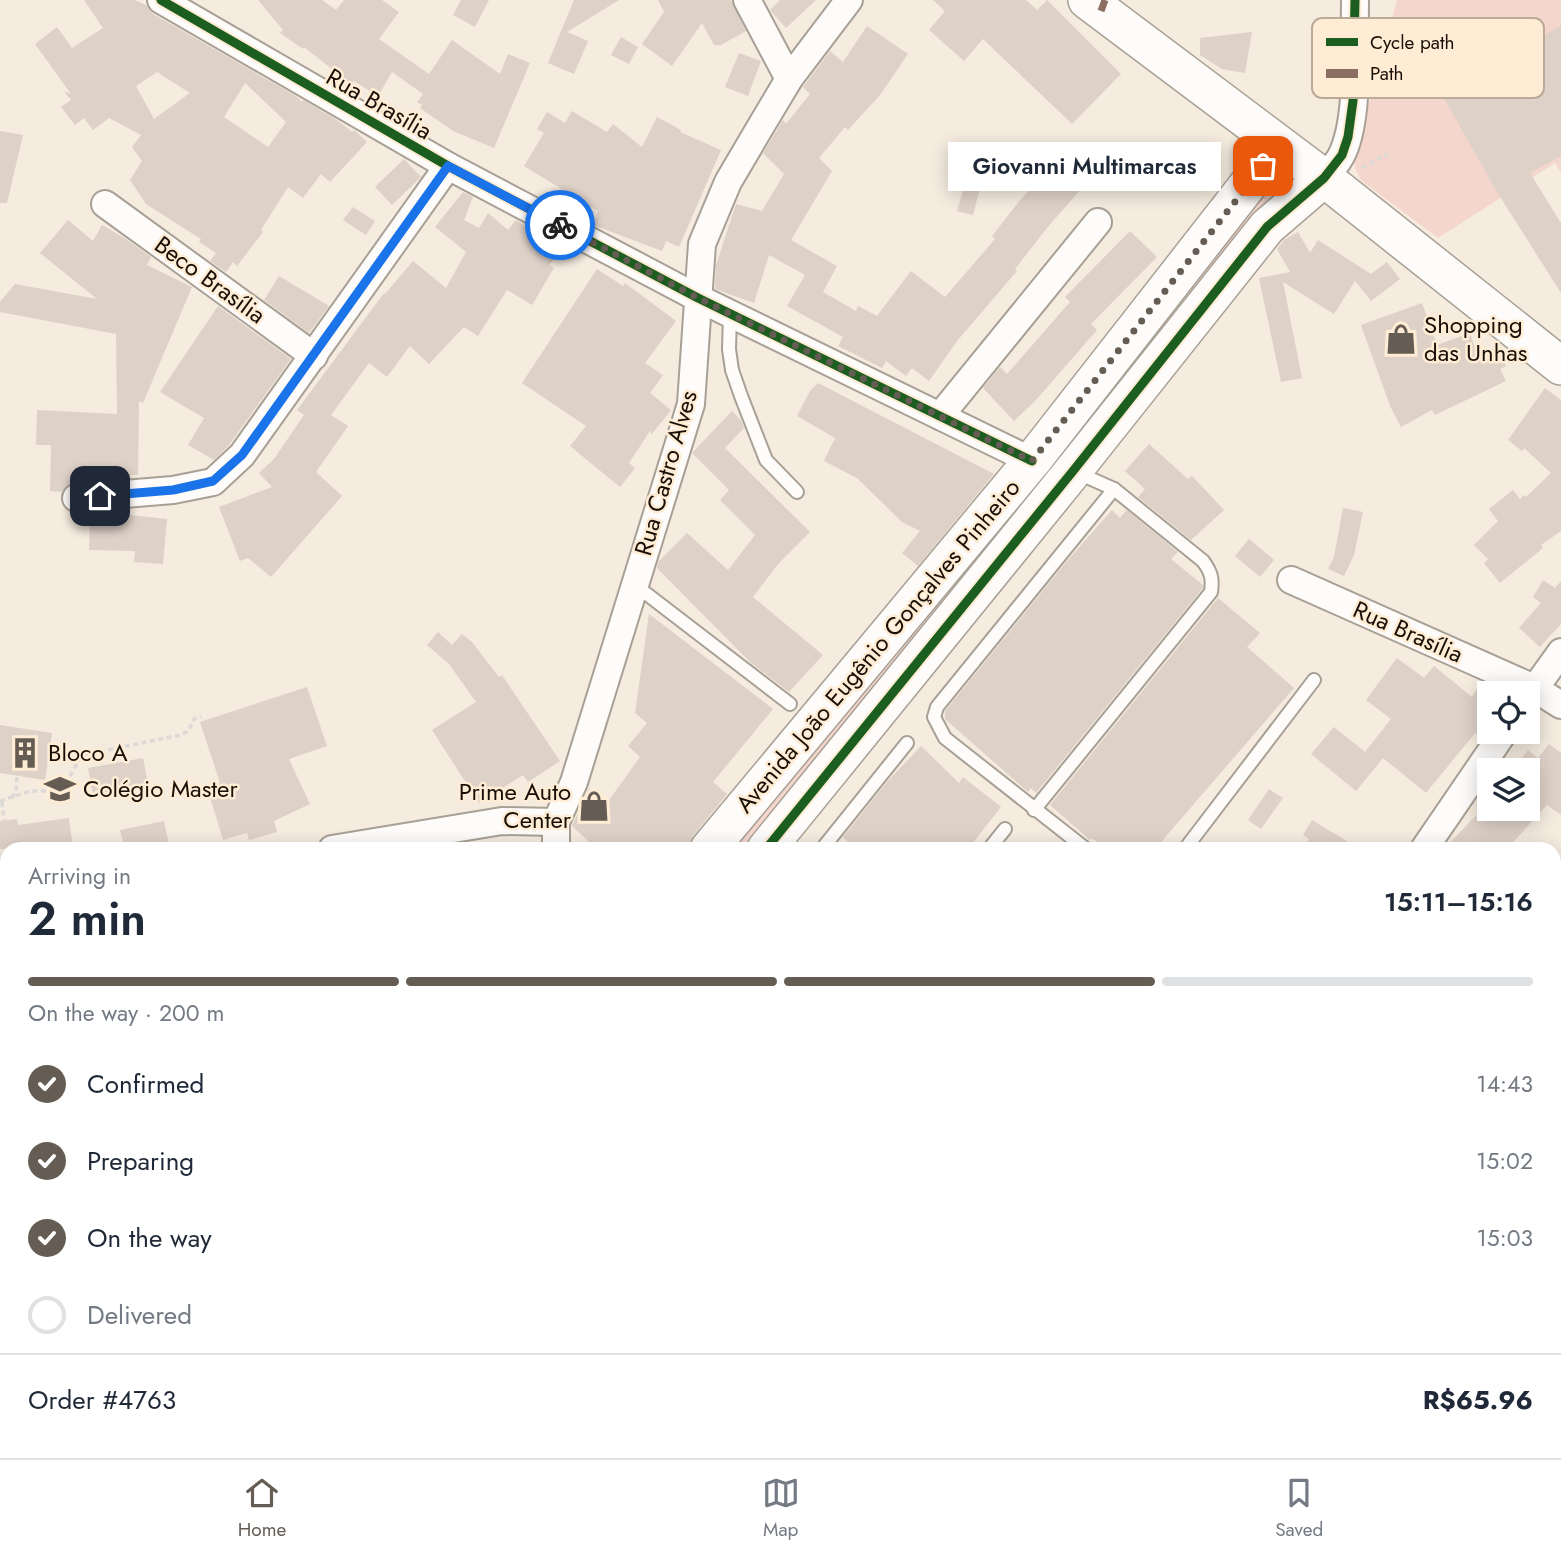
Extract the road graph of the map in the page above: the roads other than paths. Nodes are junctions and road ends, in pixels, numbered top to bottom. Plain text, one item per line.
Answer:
1 (161, 0) edge
2 (747, 0) edge
3 (849, 0) edge
4 (1355, 0) edge
5 (1098, 4) edge
6 (1355, 18) edge
7 (789, 79) junction
8 (1353, 98) edge
9 (1279, 145) junction
10 (448, 166) junction
11 (1324, 178) junction
12 (105, 204) dead end
13 (1098, 222) dead end
14 (698, 298) junction
15 (730, 313) junction
16 (314, 356) junction
17 (1561, 366) edge
18 (940, 416) junction
19 (1032, 461) junction
20 (1073, 471) junction
21 (1114, 489) junction
22 (797, 492) dead end
23 (76, 498) dead end
24 (1290, 580) dead end
25 (635, 584) junction
26 (1561, 652) edge
27 (1314, 680) dead end
28 (1505, 681) edge
29 (1540, 681) edge
30 (1540, 697) edge
31 (790, 704) dead end
32 (1561, 705) edge
33 (907, 743) dead end
34 (1496, 744) edge
35 (1034, 810) junction
36 (556, 822) junction
37 (1005, 829) dead end
38 (377, 842) edge
39 (556, 842) edge
40 (715, 842) edge
41 (772, 842) edge
42 (828, 842) edge
43 (995, 842) edge
44 (1077, 842) edge
45 (1190, 842) edge
46 (1429, 842) edge

1 - 10 street, Rua Brasília
2 - 7 street
3 - 7 street, Rua Castro Alves
4 - 6 street
5 - 9 street
7 - 14 street, Rua Castro Alves
8 - 11 street
9 - 11 street
9 - 19 street, Avenida João Eugênio Gonçalves Pinheiro
10 - 14 street, Rua Brasília
10 - 16 street
11 - 17 street
11 - 20 street, Avenida João Eugênio Gonçalves Pinheiro
12 - 16 street, Beco Brasília
13 - 18 street
14 - 15 street, Rua Brasília
14 - 25 street, Rua Castro Alves
15 - 18 street, Rua Brasília
15 - 22 lane
16 - 23 street
18 - 19 street, Rua Brasília
19 - 40 street, Avenida João Eugênio Gonçalves Pinheiro
20 - 21 lane
20 - 41 street, Avenida João Eugênio Gonçalves Pinheiro
21 - 35 lane
21 - 35 lane
24 - 28 street, Rua Brasília
25 - 31 lane
25 - 36 street, Rua Castro Alves
26 - 29 street
27 - 45 lane
30 - 32 street, Rua Brasília
33 - 42 lane
34 - 46 street
35 - 44 lane
36 - 38 street
36 - 39 street, Rua Castro Alves
37 - 43 lane

